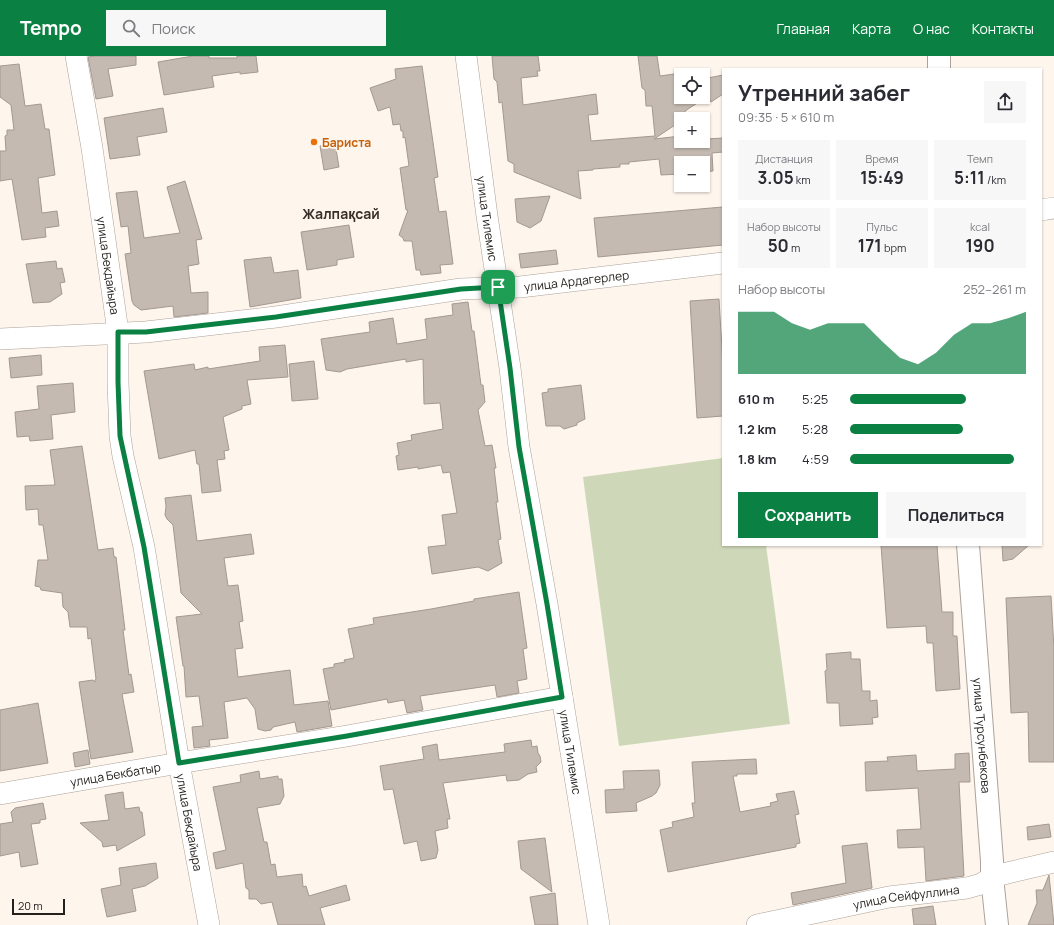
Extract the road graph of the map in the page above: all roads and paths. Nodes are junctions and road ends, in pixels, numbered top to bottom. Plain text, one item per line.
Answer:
1 (76, 56) edge
2 (466, 56) edge
3 (939, 56) edge
4 (940, 68) edge
5 (1054, 208) edge
6 (1042, 210) edge
7 (722, 263) edge
8 (498, 287) junction
9 (118, 332) junction
10 (0, 339) edge
11 (968, 546) edge
12 (562, 697) junction
13 (179, 763) junction
14 (0, 794) edge
15 (1054, 862) edge
16 (992, 878) junction
17 (209, 925) edge
18 (599, 925) edge
19 (757, 925) edge
20 (997, 925) edge

1 - 9 street, улица Бекдайыра
2 - 8 street, улица Тилемис
3 - 4 street
5 - 6 street
7 - 8 street, улица Ардагерлер
8 - 9 street, улица Ардагерлер
8 - 12 street, улица Тилемис
9 - 10 street, улица Ардагерлер
9 - 13 street, улица Бекдайыра
11 - 16 street, улица Турсунбекова
12 - 13 street, улица Бекбатыр
12 - 18 street, улица Тилемис
13 - 14 street, улица Бекбатыр
13 - 17 street, улица Бекдайыра
15 - 16 street, улица Сейфуллина
16 - 19 street, улица Сейфуллина
16 - 20 street, улица Турсунбекова

